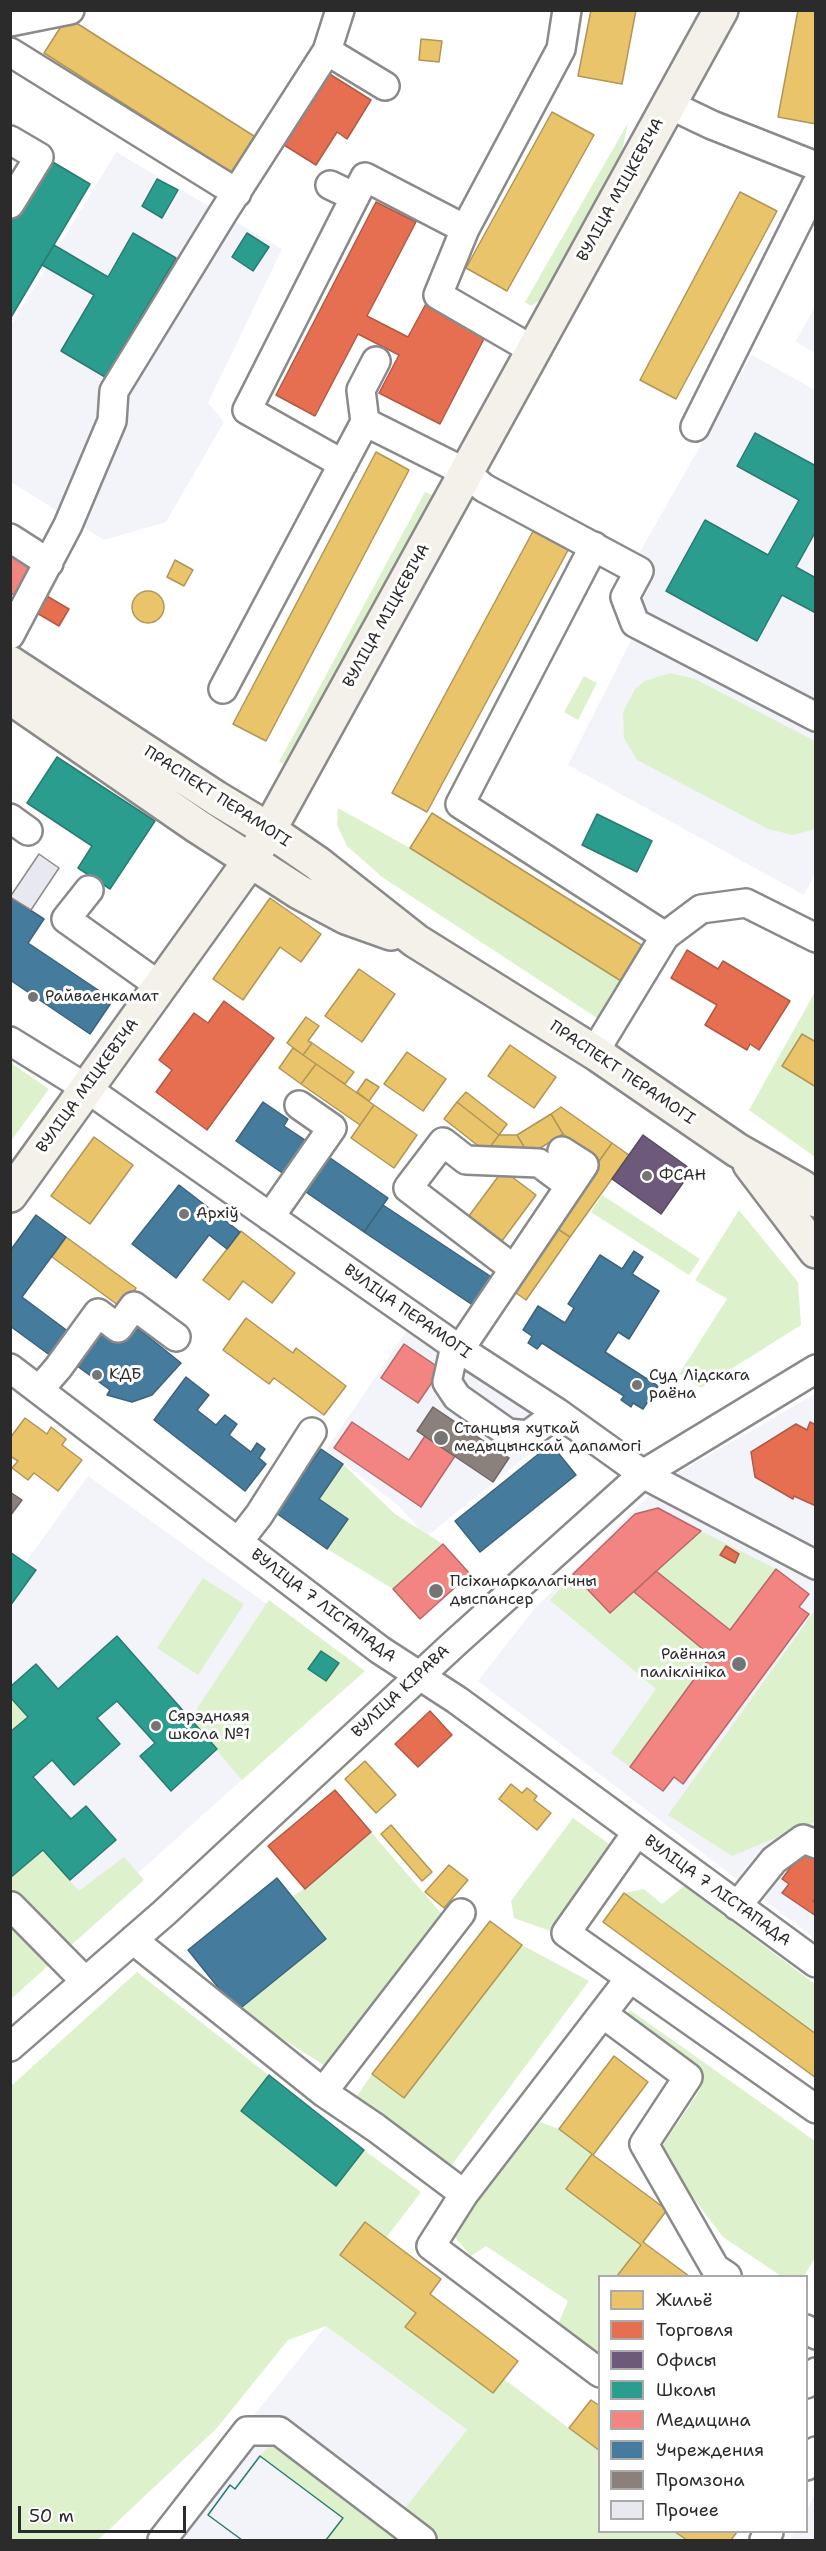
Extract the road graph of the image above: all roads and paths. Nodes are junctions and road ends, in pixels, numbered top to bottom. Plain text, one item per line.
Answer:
1 (70, 10) edge
2 (340, 10) edge
3 (567, 10) edge
4 (721, 10) edge
5 (10, 22) edge
6 (327, 51) junction
7 (10, 52) edge
8 (385, 86) dead end
9 (668, 104) junction
10 (10, 140) edge
11 (816, 166) edge
12 (330, 185) dead end
13 (816, 185) edge
14 (237, 193) junction
15 (355, 197) junction
16 (10, 204) edge
17 (465, 229) junction
18 (533, 350) junction
19 (376, 361) dead end
20 (365, 422) junction
21 (695, 427) dead end
22 (343, 464) junction
23 (465, 472) junction
24 (10, 538) edge
25 (594, 546) junction
26 (49, 563) junction
27 (10, 635) edge
28 (10, 663) edge
29 (223, 689) dead end
30 (12, 700) edge
31 (816, 717) edge
32 (269, 830) junction
33 (250, 861) junction
34 (89, 890) dead end
35 (665, 936) junction
36 (816, 938) edge
37 (416, 941) junction
38 (160, 986) junction
39 (10, 1041) edge
40 (597, 1054) junction
41 (86, 1088) junction
42 (299, 1105) dead end
43 (737, 1150) junction
44 (562, 1151) dead end
45 (570, 1186) junction
46 (10, 1195) edge
47 (816, 1200) edge
48 (270, 1217) junction
49 (816, 1251) edge
50 (514, 1269) junction
51 (176, 1337) dead end
52 (458, 1347) junction
53 (10, 1368) edge
54 (816, 1369) edge
55 (39, 1390) junction
56 (558, 1413) junction
57 (312, 1432) dead end
58 (643, 1474) junction
59 (238, 1542) junction
60 (815, 1562) edge
61 (419, 1675) junction
62 (637, 1832) junction
63 (816, 1844) edge
64 (737, 1905) junction
65 (11, 1906) edge
66 (461, 1913) dead end
67 (133, 1940) junction
68 (816, 1963) edge
69 (630, 1978) junction
70 (85, 1981) junction
71 (603, 2014) junction
72 (10, 2047) edge
73 (323, 2092) junction
74 (816, 2109) edge
75 (464, 2194) junction
76 (724, 2275) edge
77 (598, 2371) edge
78 (816, 2451) edge
79 (808, 2464) edge
80 (162, 2541) edge
81 (422, 2541) edge

1 - 5 street
2 - 6 street
3 - 17 street
4 - 9 main road, ВУЛІЦА МІЦКЕВІЧА
6 - 8 street
6 - 14 street
7 - 14 street
9 - 11 street
9 - 18 main road, ВУЛІЦА МІЦКЕВІЧА
10 - 16 street
12 - 15 street
13 - 21 street
14 - 26 street
15 - 17 street
15 - 22 street
17 - 18 street
18 - 23 main road, ВУЛІЦА МІЦКЕВІЧА
19 - 20 street
20 - 22 street
20 - 23 street
22 - 29 street
23 - 25 street
23 - 32 main road, ВУЛІЦА МІЦКЕВІЧА
24 - 26 street
25 - 31 street
25 - 35 street
26 - 27 street
28 - 32 main road, ПРАСПЕКТ ПЕРАМОГІ
30 - 33 main road, ПРАСПЕКТ ПЕРАМОГІ
32 - 33 main road, ВУЛІЦА МІЦКЕВІЧА
32 - 37 main road, ПРАСПЕКТ ПЕРАМОГІ
33 - 37 main road, ПРАСПЕКТ ПЕРАМОГІ
33 - 38 main road, ВУЛІЦА МІЦКЕВІЧА
34 - 38 street
35 - 36 street
35 - 40 street
37 - 40 main road, ПРАСПЕКТ ПЕРАМОГІ
38 - 41 main road, ВУЛІЦА МІЦКЕВІЧА
39 - 41 street, ВУЛІЦА ПЕРАМОГІ
40 - 43 main road, ПРАСПЕКТ ПЕРАМОГІ
41 - 46 main road, ВУЛІЦА МІЦКЕВІЧА
41 - 48 street, ВУЛІЦА ПЕРАМОГІ
42 - 48 street
43 - 47 main road, ПРАСПЕКТ ПЕРАМОГІ
43 - 49 main road, ПРАСПЕКТ ПЕРАМОГІ
44 - 45 street
45 - 50 street
45 - 50 street
48 - 52 street, ВУЛІЦА ПЕРАМОГІ
50 - 52 street
51 - 55 street
52 - 56 street, ВУЛІЦА ПЕРАМОГІ
52 - 56 street
53 - 55 street, ВУЛІЦА 7 ЛІСТАПАДА
54 - 58 street, ВУЛІЦА КІРАВА
55 - 59 street, ВУЛІЦА 7 ЛІСТАПАДА
56 - 58 street, ВУЛІЦА ПЕРАМОГІ
57 - 59 street
58 - 60 street, ВУЛІЦА ПЕРАМОГІ
58 - 61 street, ВУЛІЦА КІРАВА
59 - 61 street, ВУЛІЦА 7 ЛІСТАПАДА
61 - 62 street, ВУЛІЦА 7 ЛІСТАПАДА
61 - 67 street, ВУЛІЦА КІРАВА
62 - 64 street, ВУЛІЦА 7 ЛІСТАПАДА
62 - 69 street
63 - 64 street
64 - 68 street, ВУЛІЦА 7 ЛІСТАПАДА
65 - 70 street
66 - 73 street
67 - 70 street, ВУЛІЦА КІРАВА
67 - 73 street
69 - 71 street
69 - 74 street
70 - 72 street, ВУЛІЦА КІРАВА
71 - 75 street
71 - 76 street
73 - 75 street
75 - 77 street
78 - 79 street
80 - 81 street

